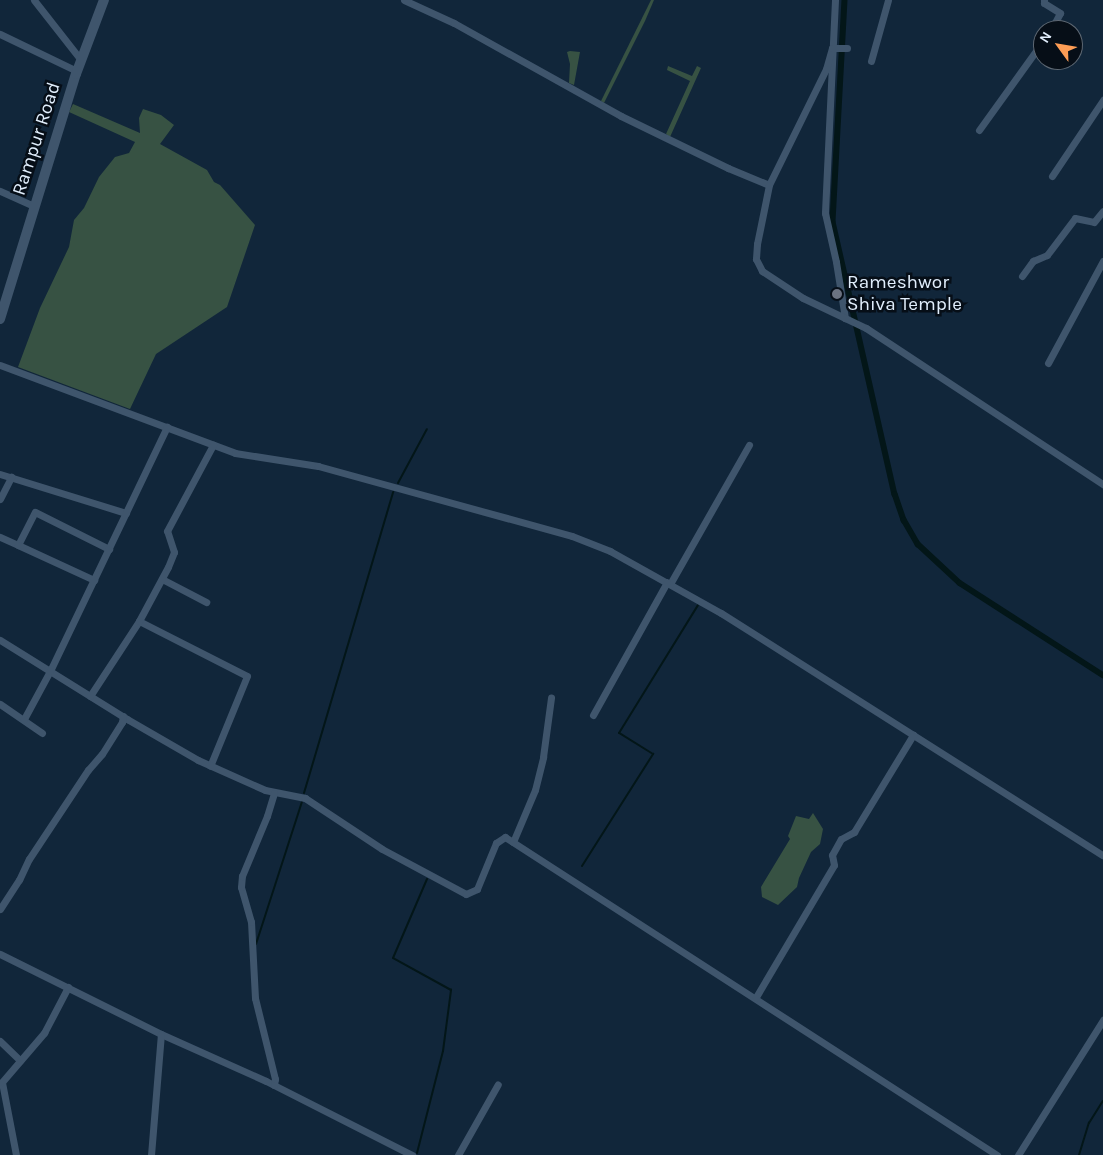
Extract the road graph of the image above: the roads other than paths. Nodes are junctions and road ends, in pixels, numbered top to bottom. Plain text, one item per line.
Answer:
1 (34, 0) edge
2 (104, 0) edge
3 (404, 0) edge
4 (835, 0) edge
5 (888, 0) edge
6 (1044, 0) edge
7 (1056, 20) edge
8 (0, 34) edge
9 (834, 48) junction
10 (847, 48) dead end
11 (1033, 55) edge
12 (81, 60) junction
13 (871, 61) dead end
14 (77, 72) junction
15 (1103, 100) edge
16 (979, 130) dead end
17 (1052, 176) dead end
18 (769, 185) junction
19 (0, 191) edge
20 (34, 206) junction
21 (1103, 211) edge
22 (1103, 261) edge
23 (1022, 276) dead end
24 (0, 319) edge
25 (849, 320) junction
26 (1048, 363) dead end
27 (0, 365) edge
28 (167, 428) junction
29 (213, 445) junction
30 (749, 445) dead end
31 (0, 474) edge
32 (11, 477) junction
33 (1103, 484) edge
34 (0, 499) edge
35 (126, 514) junction
36 (0, 537) edge
37 (18, 545) junction
38 (109, 549) junction
39 (162, 579) junction
40 (94, 580) junction
41 (668, 583) junction
42 (206, 602) dead end
43 (139, 620) junction
44 (0, 640) edge
45 (50, 671) junction
46 (90, 696) junction
47 (551, 698) dead end
48 (0, 704) edge
49 (593, 715) dead end
50 (123, 716) junction
51 (24, 719) junction
52 (42, 733) dead end
53 (913, 735) junction
54 (210, 766) junction
55 (274, 792) junction
56 (513, 842) junction
57 (1103, 855) edge
58 (0, 909) edge
59 (0, 954) edge
60 (68, 987) junction
61 (756, 997) junction
62 (1103, 1020) edge
63 (161, 1034) junction
64 (0, 1041) edge
65 (20, 1060) junction
66 (2, 1078) edge
67 (498, 1084) dead end
68 (274, 1085) junction
69 (16, 1155) edge
70 (151, 1155) edge
71 (412, 1155) edge
72 (458, 1155) edge
73 (997, 1155) edge
74 (1018, 1155) edge

1 - 12 street
2 - 12 main road, Rampur Road
3 - 18 street
4 - 9 street
5 - 13 street
6 - 7 street
8 - 14 street
9 - 10 street
9 - 18 street
9 - 25 street
11 - 16 street
12 - 14 main road, Rampur Road
14 - 20 main road, Rampur Road
15 - 17 street
18 - 25 street
19 - 20 street
20 - 24 main road, Rampur Road
21 - 23 street
22 - 26 street
25 - 33 street
27 - 28 street
28 - 29 street
28 - 35 street
29 - 39 street
29 - 41 street
30 - 41 street
31 - 32 street
32 - 34 street
32 - 35 street
35 - 38 street
36 - 37 street
37 - 38 street
37 - 40 street
38 - 40 street
39 - 42 street
39 - 43 street
40 - 45 street
41 - 49 street
41 - 53 street
43 - 46 street
43 - 54 street
44 - 45 street
45 - 46 street
45 - 51 street
46 - 50 street
47 - 56 street
48 - 51 street
50 - 54 street
50 - 58 street
51 - 52 street
53 - 57 street
53 - 61 street
54 - 55 street
55 - 56 street
55 - 68 street
56 - 61 street
59 - 60 street
60 - 63 street
60 - 65 street
61 - 73 street
62 - 74 street
63 - 68 street
63 - 70 street
64 - 65 street
65 - 66 street
66 - 69 street
67 - 72 street
68 - 71 street

